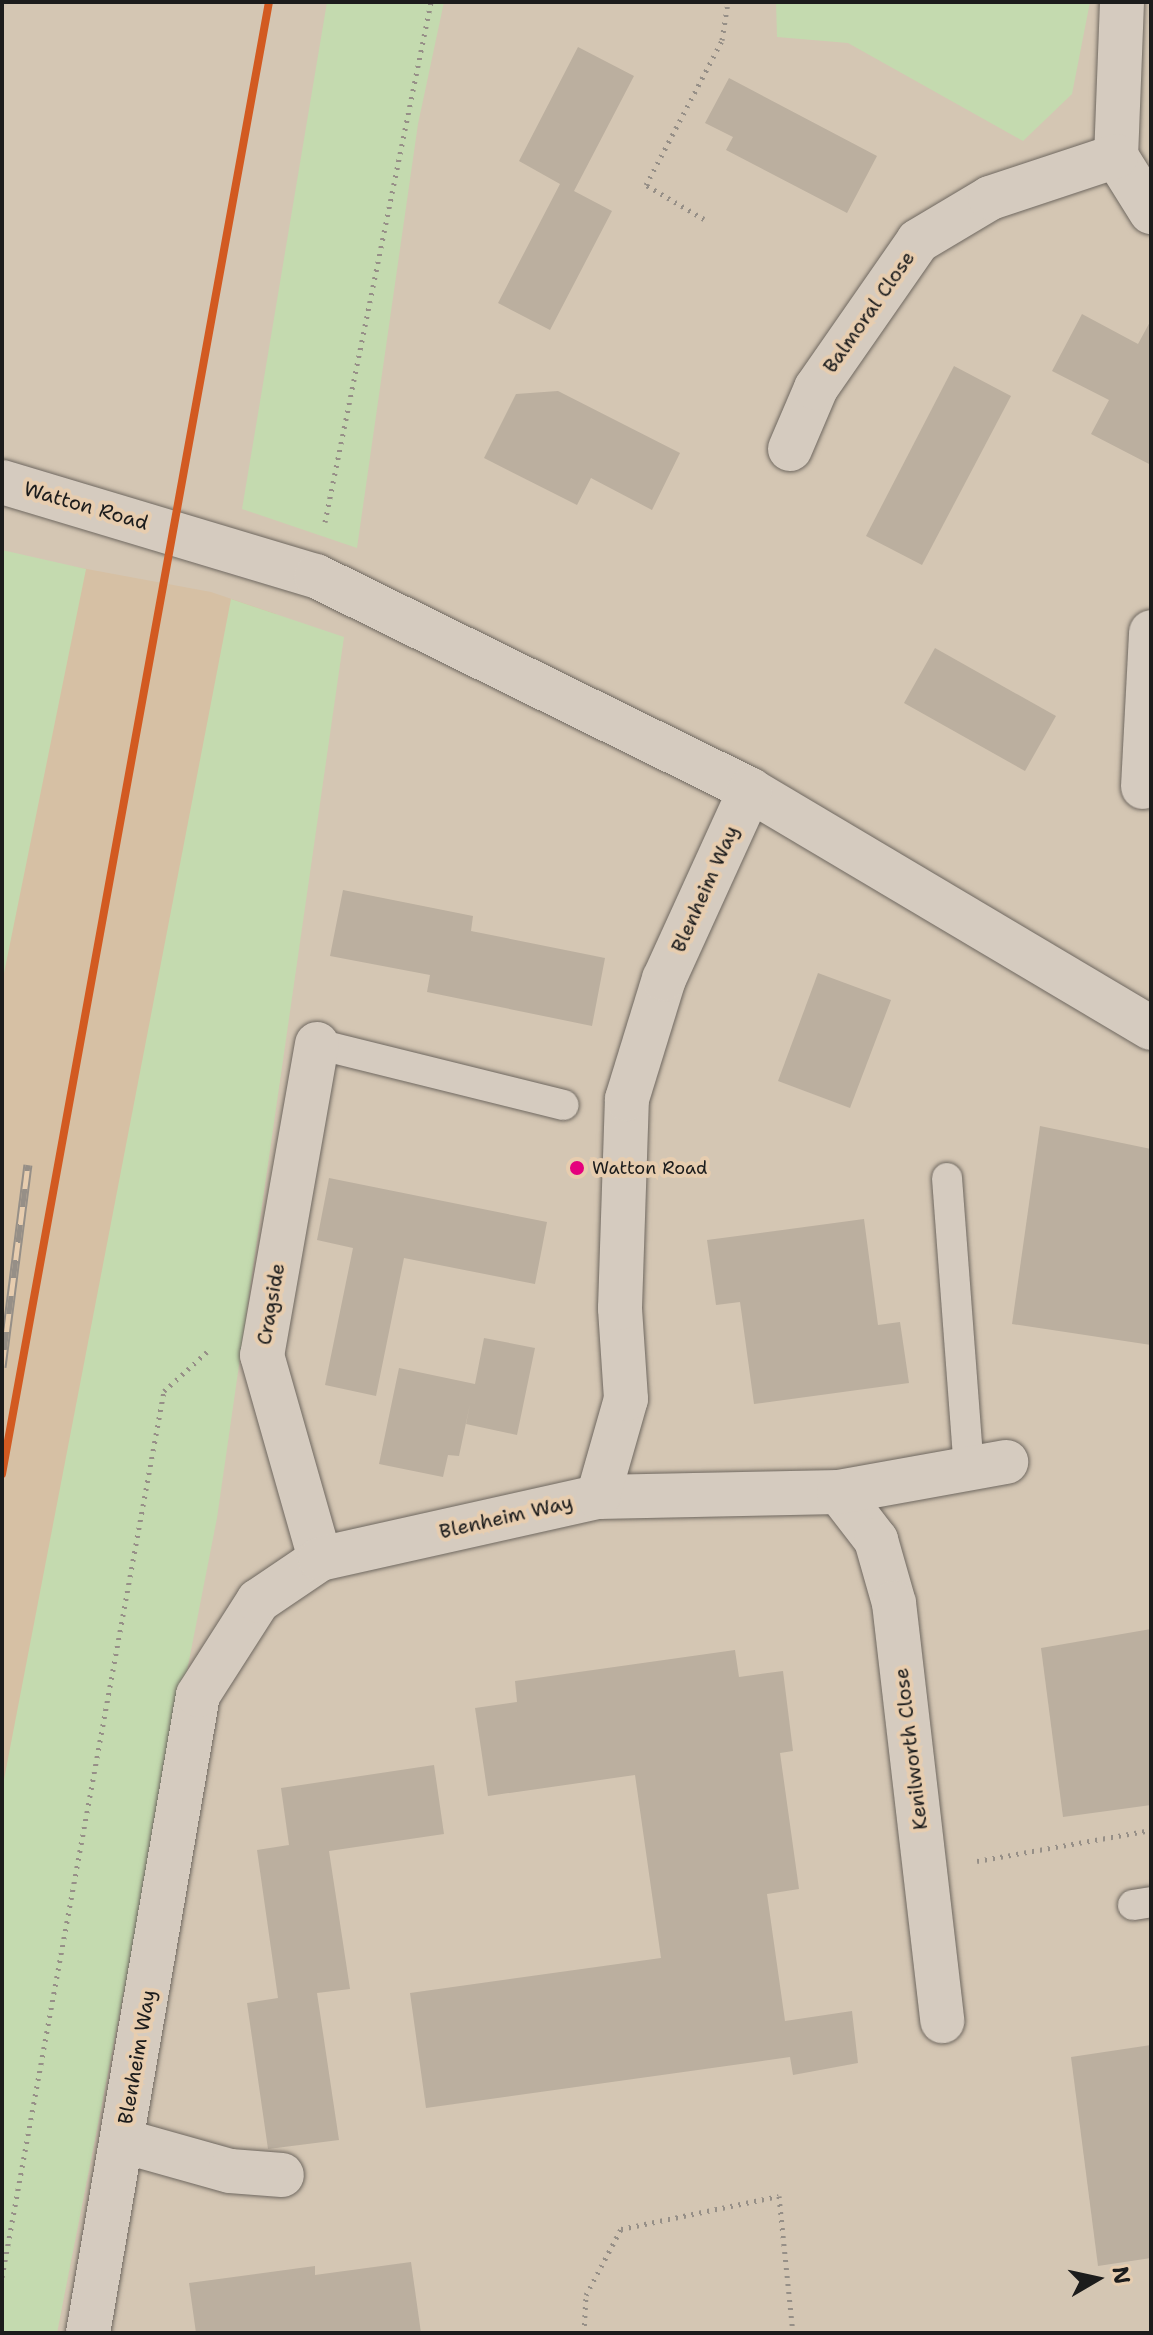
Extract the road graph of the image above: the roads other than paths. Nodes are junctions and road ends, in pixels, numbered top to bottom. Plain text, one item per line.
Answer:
1 (1122, 2) edge
2 (1116, 156) junction
3 (1151, 212) edge
4 (790, 449) dead end
5 (2, 482) edge
6 (1151, 632) edge
7 (1143, 787) dead end
8 (750, 790) junction
9 (1151, 1028) edge
10 (317, 1044) joint
11 (564, 1105) dead end
12 (947, 1178) dead end
13 (988, 1466) joint
14 (839, 1492) junction
15 (598, 1497) junction
16 (320, 1559) junction
17 (942, 2021) dead end
18 (123, 2141) junction
19 (282, 2175) dead end
20 (88, 2333) edge

1 - 2 street
2 - 3 street
2 - 4 street, Balmoral Close
5 - 8 street, Watton Road
6 - 7 street
8 - 9 street, Watton Road
8 - 15 street, Blenheim Way
10 - 11 lane
10 - 16 street, Cragside
12 - 13 lane
13 - 14 street
14 - 15 street
14 - 17 street, Kenilworth Close
15 - 16 street, Blenheim Way
16 - 18 street, Blenheim Way
18 - 19 street, Blenheim Way
18 - 20 street, Blenheim Way

